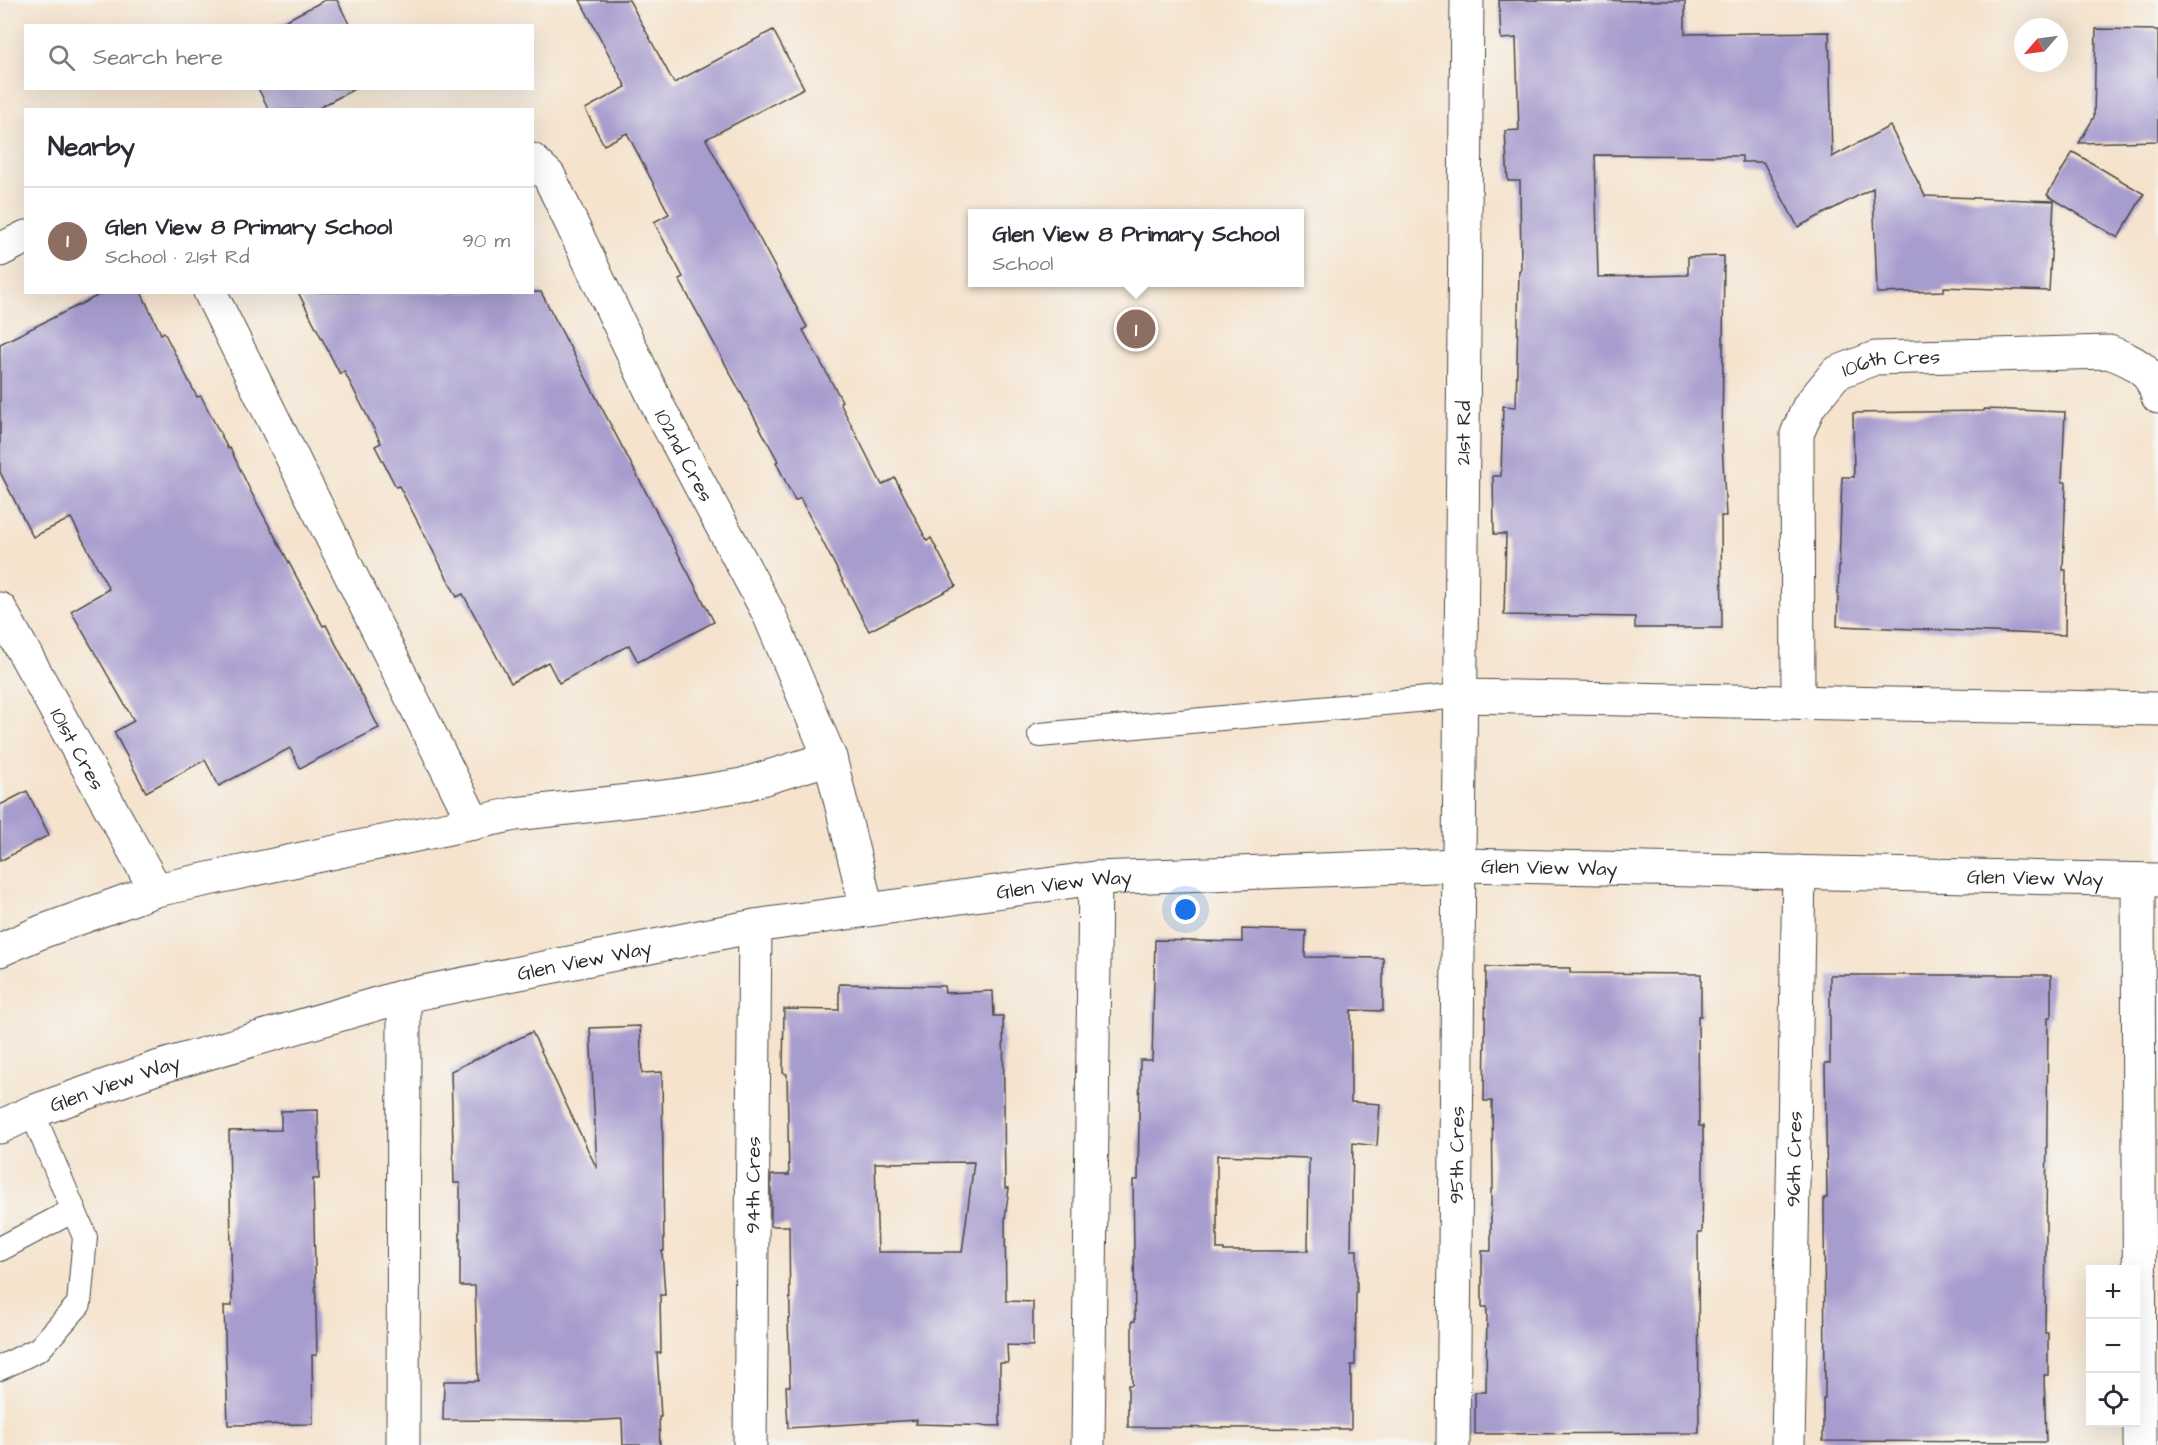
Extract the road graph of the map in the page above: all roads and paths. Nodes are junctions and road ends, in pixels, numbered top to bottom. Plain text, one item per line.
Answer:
1 (1467, 0) edge
2 (534, 162) edge
3 (24, 238) edge
4 (0, 250) edge
5 (211, 294) edge
6 (2158, 397) edge
7 (0, 609) edge
8 (1460, 696) junction
9 (1798, 702) junction
10 (2158, 709) edge
11 (1040, 735) dead end
12 (830, 758) junction
13 (474, 823) junction
14 (1461, 865) junction
15 (1799, 872) junction
16 (1095, 878) junction
17 (2148, 880) edge
18 (156, 890) junction
19 (867, 909) junction
20 (755, 926) junction
21 (0, 950) edge
22 (404, 996) junction
23 (32, 1112) junction
24 (0, 1127) edge
25 (74, 1210) junction
26 (0, 1249) edge
27 (0, 1368) edge
28 (403, 1445) edge
29 (750, 1445) edge
30 (1088, 1445) edge
31 (1453, 1445) edge
32 (1788, 1445) edge
33 (2140, 1445) edge

1 - 8 street, 21st Rd
2 - 12 street, 102nd Cres
3 - 4 street
5 - 13 street
6 - 9 street, 106th Cres
7 - 18 street, 101st Cres
8 - 9 street
8 - 11 lane
8 - 14 street, 21st Rd
9 - 10 street
12 - 13 street
12 - 19 street, 102nd Cres
13 - 18 street
14 - 15 street, Glen View Way
14 - 16 street, Glen View Way
14 - 31 street, 95th Cres
15 - 17 street, Glen View Way
15 - 32 street, 96th Cres
16 - 19 street, Glen View Way
16 - 30 street
17 - 33 street
18 - 21 street
19 - 20 street, Glen View Way
20 - 22 street, Glen View Way
20 - 29 street, 94th Cres
22 - 23 street, Glen View Way
22 - 28 street
23 - 24 street, Glen View Way
23 - 25 lane
25 - 26 lane
25 - 27 lane

